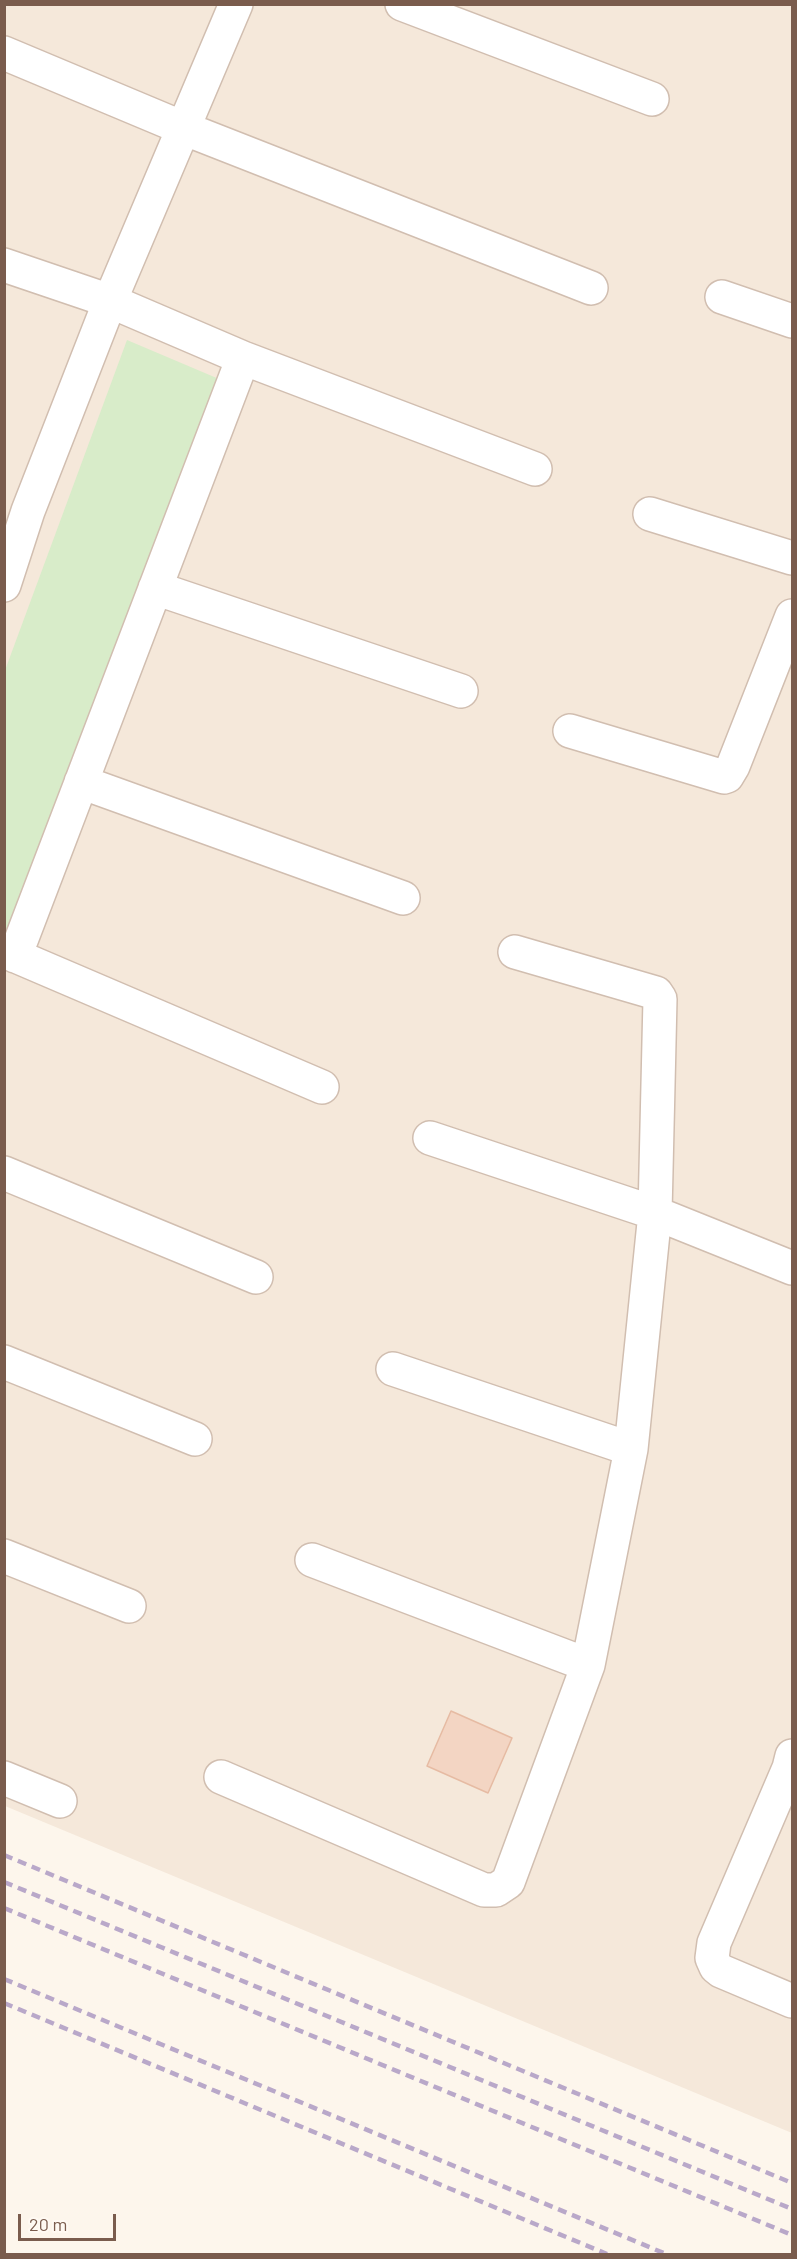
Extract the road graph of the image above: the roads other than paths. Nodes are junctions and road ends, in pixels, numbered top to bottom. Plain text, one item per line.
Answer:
1 (236, 4) edge
2 (402, 4) edge
3 (4, 53) edge
4 (652, 99) dead end
5 (183, 128) junction
6 (4, 265) edge
7 (591, 288) dead end
8 (722, 297) dead end
9 (110, 301) junction
10 (792, 321) edge
11 (243, 358) junction
12 (535, 469) dead end
13 (16, 507) edge
14 (650, 514) dead end
15 (792, 558) edge
16 (4, 585) edge
17 (155, 588) junction
18 (792, 616) edge
19 (461, 691) dead end
20 (570, 731) dead end
21 (81, 782) junction
22 (403, 898) dead end
23 (515, 952) dead end
24 (10, 953) edge
25 (322, 1088) dead end
26 (430, 1138) dead end
27 (4, 1173) edge
28 (655, 1213) junction
29 (792, 1268) edge
30 (256, 1277) dead end
31 (4, 1362) edge
32 (393, 1370) dead end
33 (195, 1439) dead end
34 (631, 1449) junction
35 (4, 1556) edge
36 (312, 1560) dead end
37 (129, 1606) dead end
38 (588, 1665) junction
39 (791, 1764) edge
40 (221, 1777) dead end
41 (4, 1778) edge
42 (60, 1801) dead end
43 (792, 2001) edge

1 - 5 street
2 - 4 street
3 - 5 street
5 - 7 street
5 - 9 street
6 - 9 street
8 - 10 street
9 - 11 street
9 - 13 street
11 - 12 street
11 - 17 street
13 - 16 street
14 - 15 street
17 - 19 street
17 - 21 street
18 - 20 street
21 - 22 street
21 - 24 street
23 - 28 street
24 - 25 street
26 - 28 street
27 - 30 street
28 - 29 street
28 - 34 street
31 - 33 street
32 - 34 street
34 - 38 street
35 - 37 street
36 - 38 street
38 - 40 street
39 - 43 street
41 - 42 street

